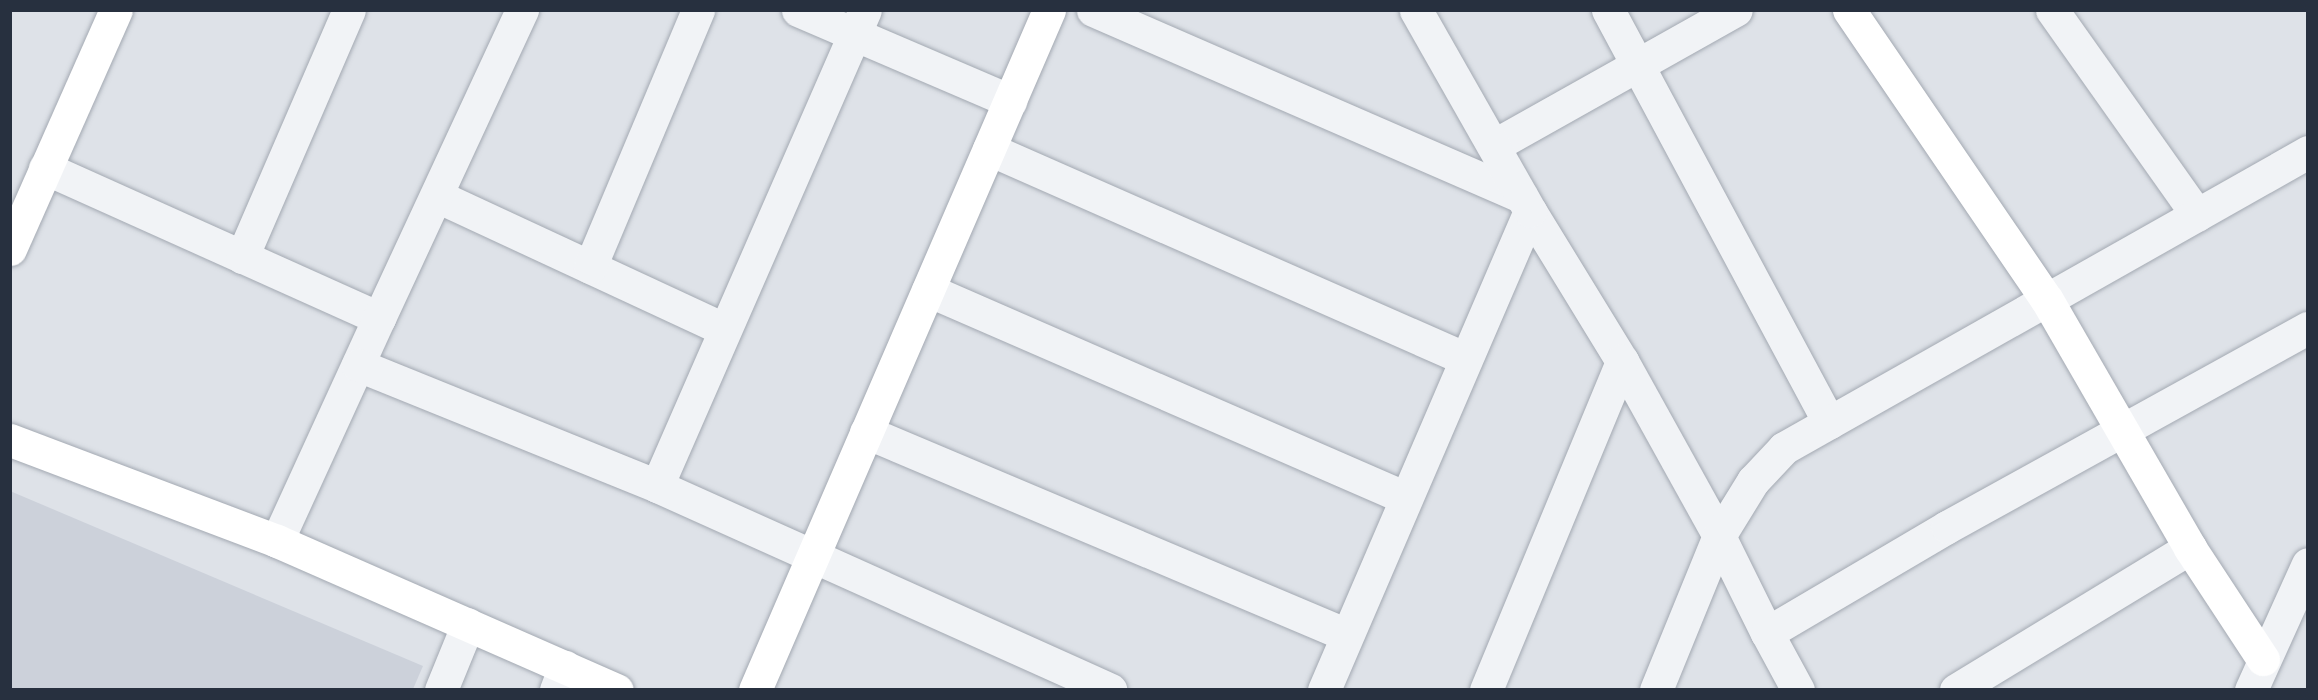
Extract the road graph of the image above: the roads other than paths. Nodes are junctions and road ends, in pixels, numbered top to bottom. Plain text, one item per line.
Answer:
1 (116, 10) edge
2 (349, 10) edge
3 (522, 10) edge
4 (698, 10) edge
5 (798, 10) edge
6 (1049, 10) edge
7 (1094, 10) edge
8 (1416, 10) edge
9 (1608, 10) edge
10 (1736, 10) edge
11 (1849, 10) edge
12 (2052, 10) edge
13 (860, 22) edge
14 (1639, 66) junction
15 (1010, 101) junction
16 (1495, 145) junction
17 (989, 149) junction
18 (2307, 152) edge
19 (45, 168) junction
20 (437, 196) junction
21 (1525, 203) junction
22 (2197, 215) junction
23 (10, 249) edge
24 (242, 257) junction
25 (590, 267) junction
26 (928, 290) junction
27 (2047, 300) junction
28 (379, 318) junction
29 (2307, 328) edge
30 (724, 329) junction
31 (1466, 359) junction
32 (1622, 362) junction
33 (358, 365) junction
34 (1829, 422) junction
35 (866, 432) junction
36 (2122, 434) junction
37 (10, 440) edge
38 (657, 486) junction
39 (1406, 498) junction
40 (1719, 536) junction
41 (277, 541) junction
42 (2190, 548) junction
43 (813, 555) junction
44 (2307, 564) edge
45 (468, 624) junction
46 (1767, 633) junction
47 (1347, 635) junction
48 (2264, 659) junction
49 (560, 678) edge
50 (441, 690) edge
51 (617, 690) edge
52 (754, 690) edge
53 (1110, 690) edge
54 (1324, 690) edge
55 (1486, 690) edge
56 (1656, 690) edge
57 (1798, 690) edge
58 (1956, 690) edge
59 (2251, 690) edge

1 - 19 street
2 - 24 street
3 - 20 street
4 - 25 street
5 - 13 street
6 - 15 street
7 - 21 street
8 - 16 street
9 - 14 street
10 - 14 street
11 - 27 street
12 - 22 street
13 - 15 street
13 - 30 street
14 - 16 street
14 - 34 street
15 - 17 street
16 - 21 street
17 - 26 street
17 - 31 street
18 - 22 street
19 - 23 street
19 - 24 street
20 - 25 street
20 - 28 street
21 - 31 street
21 - 32 street
22 - 27 street
24 - 28 street
25 - 30 street
26 - 35 street
26 - 39 street
27 - 34 street
27 - 36 street
28 - 33 street
29 - 36 street
30 - 38 street
31 - 39 street
32 - 40 street
32 - 55 street
33 - 38 street
33 - 41 street
34 - 40 street
35 - 43 street
35 - 47 street
36 - 42 street
36 - 46 street
37 - 41 street
38 - 43 street
39 - 47 street
40 - 46 street
40 - 56 street
41 - 45 street
42 - 48 street
42 - 58 street
43 - 52 street
43 - 53 street
44 - 48 street
45 - 49 street
45 - 50 street
46 - 57 street
47 - 54 street
48 - 59 street
49 - 51 street

